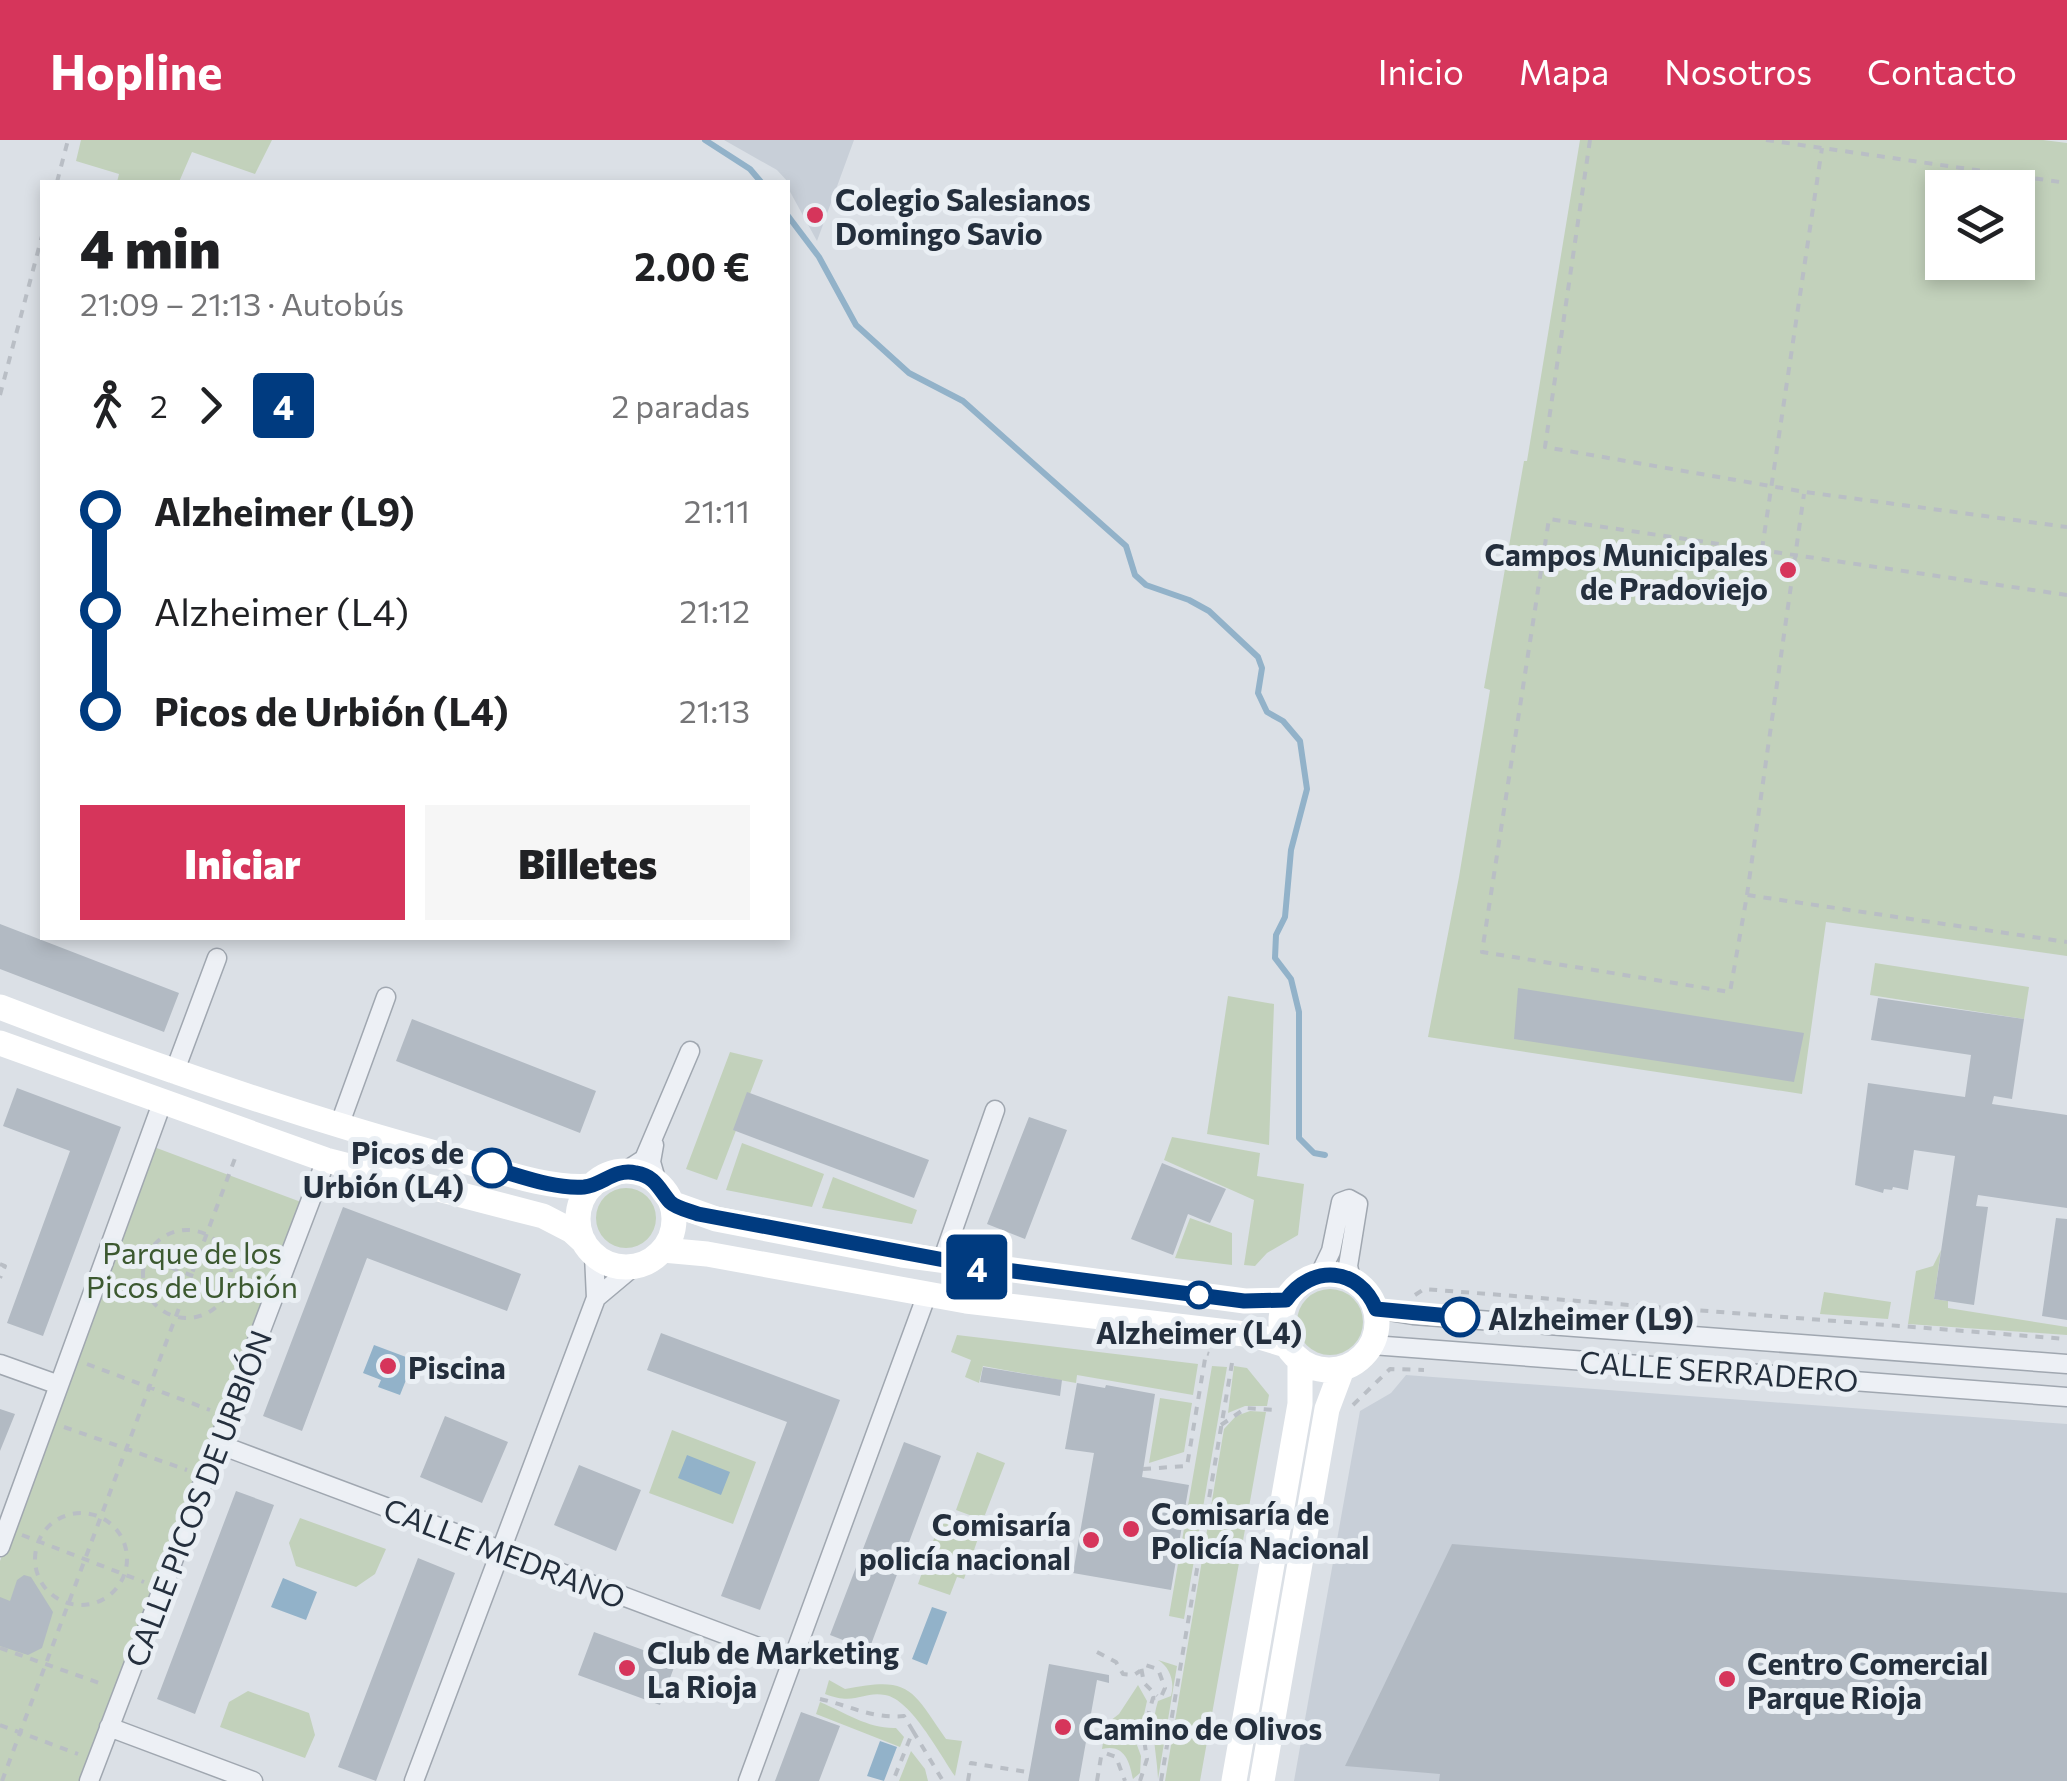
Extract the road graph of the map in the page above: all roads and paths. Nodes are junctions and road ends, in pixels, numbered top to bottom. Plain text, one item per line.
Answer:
1 (68, 140) edge
2 (1590, 140) edge
3 (1766, 140) edge
4 (1822, 148) junction
5 (58, 180) edge
6 (2067, 183) edge
7 (40, 244) edge
8 (0, 395) edge
9 (1771, 486) junction
10 (1805, 492) junction
11 (2067, 527) edge
12 (1762, 551) junction
13 (1796, 556) junction
14 (2067, 595) edge
15 (1747, 895) junction
16 (2067, 942) edge
17 (217, 958) dead end
18 (386, 997) dead end
19 (0, 1007) edge
20 (0, 1043) edge
21 (690, 1051) dead end
22 (174, 1073) junction
23 (162, 1102) junction
24 (995, 1110) dead end
25 (339, 1126) junction
26 (658, 1130) junction
27 (245, 1132) junction
28 (326, 1160) junction
29 (624, 1172) junction
30 (592, 1186) junction
31 (664, 1193) junction
32 (206, 1234) junction
33 (111, 1243) junction
34 (589, 1248) junction
35 (662, 1250) junction
36 (146, 1258) junction
37 (942, 1261) junction
38 (0, 1264) edge
39 (633, 1267) junction
40 (1320, 1274) junction
41 (191, 1276) junction
42 (0, 1278) edge
43 (1351, 1278) junction
44 (228, 1291) junction
45 (927, 1294) junction
46 (1415, 1297) dead end
47 (596, 1298) junction
48 (1286, 1300) junction
49 (270, 1306) junction
50 (1376, 1309) junction
51 (175, 1317) junction
52 (2067, 1338) edge
53 (1237, 1345) junction
54 (1372, 1345) junction
55 (1293, 1353) junction
56 (69, 1357) junction
57 (0, 1364) edge
58 (2067, 1364) edge
59 (1342, 1369) junction
60 (59, 1385) junction
61 (149, 1387) junction
62 (2067, 1397) edge
63 (228, 1417) junction
64 (46, 1420) junction
65 (218, 1444) junction
66 (126, 1449) junction
67 (1143, 1469) dead end
68 (205, 1477) junction
69 (100, 1517) junction
70 (3, 1538) edge
71 (38, 1542) junction
72 (501, 1550) junction
73 (85, 1560) junction
74 (124, 1575) junction
75 (163, 1588) junction
76 (69, 1603) junction
77 (0, 1648) edge
78 (1097, 1652) dead end
79 (792, 1660) junction
80 (45, 1665) junction
81 (1140, 1671) junction
82 (123, 1691) junction
83 (1157, 1696) junction
84 (820, 1699) dead end
85 (0, 1725) edge
86 (110, 1727) junction
87 (913, 1731) junction
88 (20, 1733) junction
89 (97, 1761) junction
90 (1027, 1772) dead end
91 (2, 1781) edge
92 (89, 1781) edge
93 (252, 1781) edge
94 (414, 1781) edge
95 (748, 1781) edge
96 (893, 1781) edge
97 (943, 1781) edge
98 (968, 1781) edge
99 (1098, 1781) edge
100 (1125, 1781) edge
101 (1140, 1781) edge
102 (1161, 1781) edge
103 (1234, 1781) edge
104 (1262, 1781) edge

1 - 5 path
2 - 9 path
3 - 4 path
4 - 6 path
4 - 9 path
7 - 8 path
9 - 10 path
9 - 12 path
10 - 11 path
10 - 13 path
12 - 13 path
12 - 15 path
13 - 14 path
13 - 15 path
15 - 16 path
17 - 22 street
18 - 25 street
19 - 22 main road
20 - 23 main road
21 - 26 street
22 - 25 main road
23 - 27 main road
23 - 33 street
24 - 37 street
25 - 30 main road
26 - 29 street
26 - 31 street
27 - 28 main road
27 - 32 path
28 - 34 main road
28 - 49 street, CALLE PICOS DE URBIÓN
29 - 30 main road
29 - 31 main road
30 - 34 main road
31 - 35 main road
31 - 37 main road
32 - 36 path
32 - 41 path
32 - 44 path
33 - 36 path
33 - 56 street
34 - 39 main road
34 - 47 street
35 - 39 main road
35 - 45 main road
36 - 41 path
36 - 51 path
37 - 48 main road
38 - 42 path
39 - 47 street
40 - 43 main road
40 - 43 street
40 - 48 main road
41 - 44 path
41 - 51 path
43 - 50 main road
44 - 49 path
44 - 51 path
45 - 53 main road
45 - 79 street
46 - 52 path
47 - 72 street
48 - 55 main road
49 - 63 street, CALLE PICOS DE URBIÓN
50 - 54 main road
50 - 58 street, CALLE SERRADERO
51 - 61 path
53 - 55 main road
53 - 67 path
53 - 102 path
54 - 59 main road
54 - 62 street, CALLE SERRADERO
55 - 59 main road
55 - 103 main road
56 - 60 street
56 - 61 path
57 - 60 street
59 - 104 main road
60 - 64 street
61 - 63 path
61 - 66 path
63 - 65 street, CALLE PICOS DE URBIÓN
64 - 66 path
64 - 70 street
65 - 68 street, CALLE PICOS DE URBIÓN
65 - 72 street, CALLE MEDRANO
66 - 68 path
66 - 69 path
68 - 75 street, CALLE PICOS DE URBIÓN
69 - 71 path
69 - 73 path
69 - 74 path
70 - 71 path
71 - 73 path
71 - 76 path
72 - 79 street, CALLE MEDRANO
72 - 94 street
73 - 74 path
73 - 76 path
74 - 75 path
74 - 76 path
75 - 82 street, CALLE PICOS DE URBIÓN
76 - 80 path
77 - 80 path
78 - 81 path
79 - 95 street
80 - 82 path
80 - 88 path
81 - 83 path
81 - 83 path
82 - 86 street, CALLE PICOS DE URBIÓN
83 - 101 path
84 - 87 path
85 - 88 path
86 - 89 street, CALLE PICOS DE URBIÓN
86 - 93 street
87 - 96 path
87 - 97 path
88 - 89 path
88 - 91 path
89 - 92 street, CALLE PICOS DE URBIÓN
90 - 98 path
99 - 100 path

